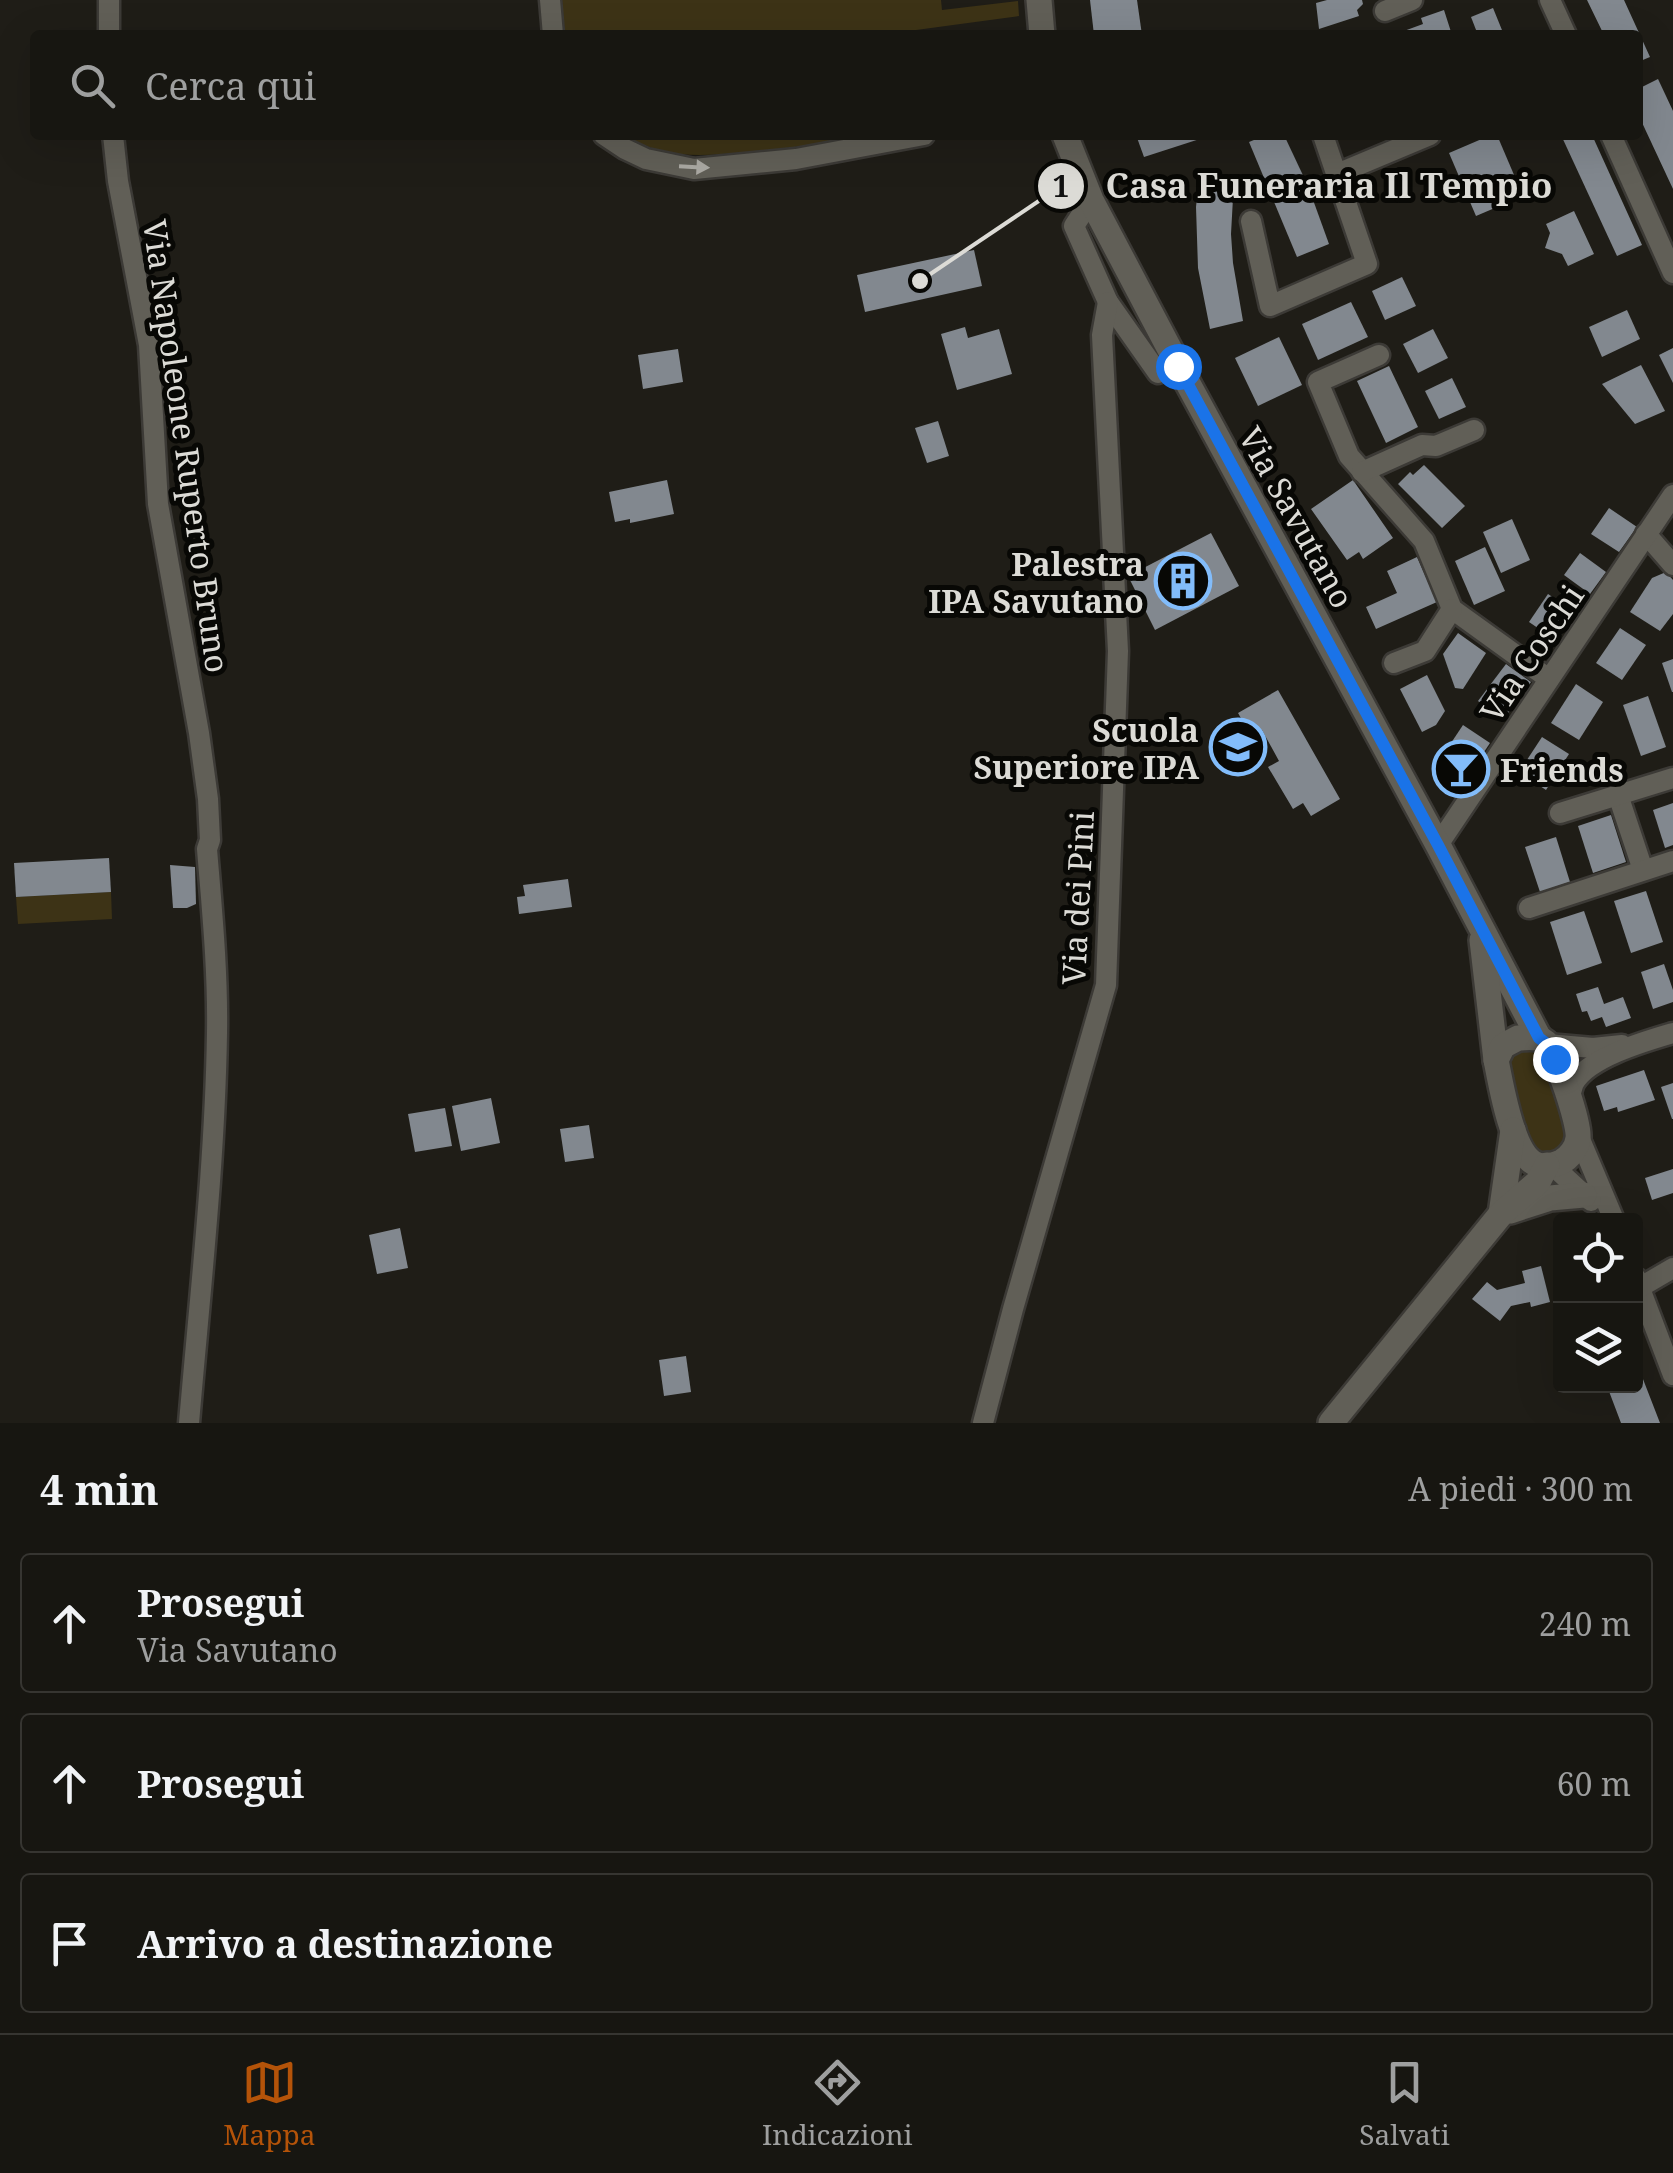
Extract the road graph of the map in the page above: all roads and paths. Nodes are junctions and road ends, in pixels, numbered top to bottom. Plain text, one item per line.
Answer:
1 (109, 0) edge
2 (550, 0) edge
3 (1038, 0) edge
4 (1412, 0) edge
5 (1550, 0) edge
6 (1385, 11) dead end
7 (109, 30) edge
8 (553, 30) edge
9 (1041, 30) edge
10 (1564, 30) edge
11 (114, 140) edge
12 (612, 140) edge
13 (897, 140) edge
14 (1068, 140) edge
15 (1325, 140) edge
16 (1418, 140) edge
17 (1613, 140) edge
18 (1337, 174) junction
19 (1091, 200) junction
20 (1251, 221) dead end
21 (1673, 273) edge
22 (1108, 302) junction
23 (1380, 354) dead end
24 (1178, 366) junction
25 (1474, 430) dead end
26 (1362, 472) junction
27 (1673, 495) edge
28 (1646, 534) junction
29 (1673, 565) edge
30 (1452, 609) junction
31 (1394, 662) dead end
32 (1549, 678) junction
33 (1673, 778) edge
34 (1618, 795) junction
35 (1560, 812) dead end
36 (1438, 845) junction
37 (1673, 861) edge
38 (1643, 870) junction
39 (1529, 908) dead end
40 (1480, 925) junction
41 (1673, 1033) edge
42 (1543, 1041) junction
43 (1639, 1043) junction
44 (1496, 1060) junction
45 (1570, 1098) junction
46 (1513, 1130) junction
47 (1579, 1137) junction
48 (1550, 1165) junction
49 (1584, 1195) junction
50 (1604, 1213) edge
51 (1609, 1213) edge
52 (1500, 1214) junction
53 (1673, 1268) edge
54 (1643, 1280) edge
55 (1643, 1298) edge
56 (1673, 1376) edge
57 (189, 1423) edge
58 (983, 1423) edge
59 (1330, 1423) edge

1 - 7 street
2 - 8 street
3 - 9 street
4 - 6 street
5 - 10 street
11 - 57 street, Via Napoleone Ruperto Bruno
12 -> 13 street
14 - 19 street, Via Savutano
15 - 18 street
16 - 18 street
17 - 21 street
18 - 20 street
19 - 22 street
19 - 24 street, Via Savutano
22 - 24 street
22 - 58 street, Via dei Pini
23 - 26 street
24 - 36 street, Via Savutano
25 - 26 street
26 - 30 street
27 - 28 street, Via Coschi
28 - 29 street
28 - 32 street, Via Coschi
30 - 31 street
30 - 32 street
32 - 36 street, Via Coschi
33 - 34 street
34 - 35 street
34 - 38 street
36 - 40 street, Via Savutano
37 - 38 street
38 - 39 street
40 - 42 street, Via Savutano
40 - 44 street
41 - 43 street
42 - 43 street
42 - 44 street
42 - 45 street, Via Savutano
43 - 45 street
44 - 46 street
45 - 47 street, Via Savutano
46 - 48 street
46 - 52 street
47 - 48 street
47 - 51 street
48 - 49 street
48 - 52 street
49 - 50 street
49 - 52 street
52 - 59 street
53 - 54 street
55 - 56 street

